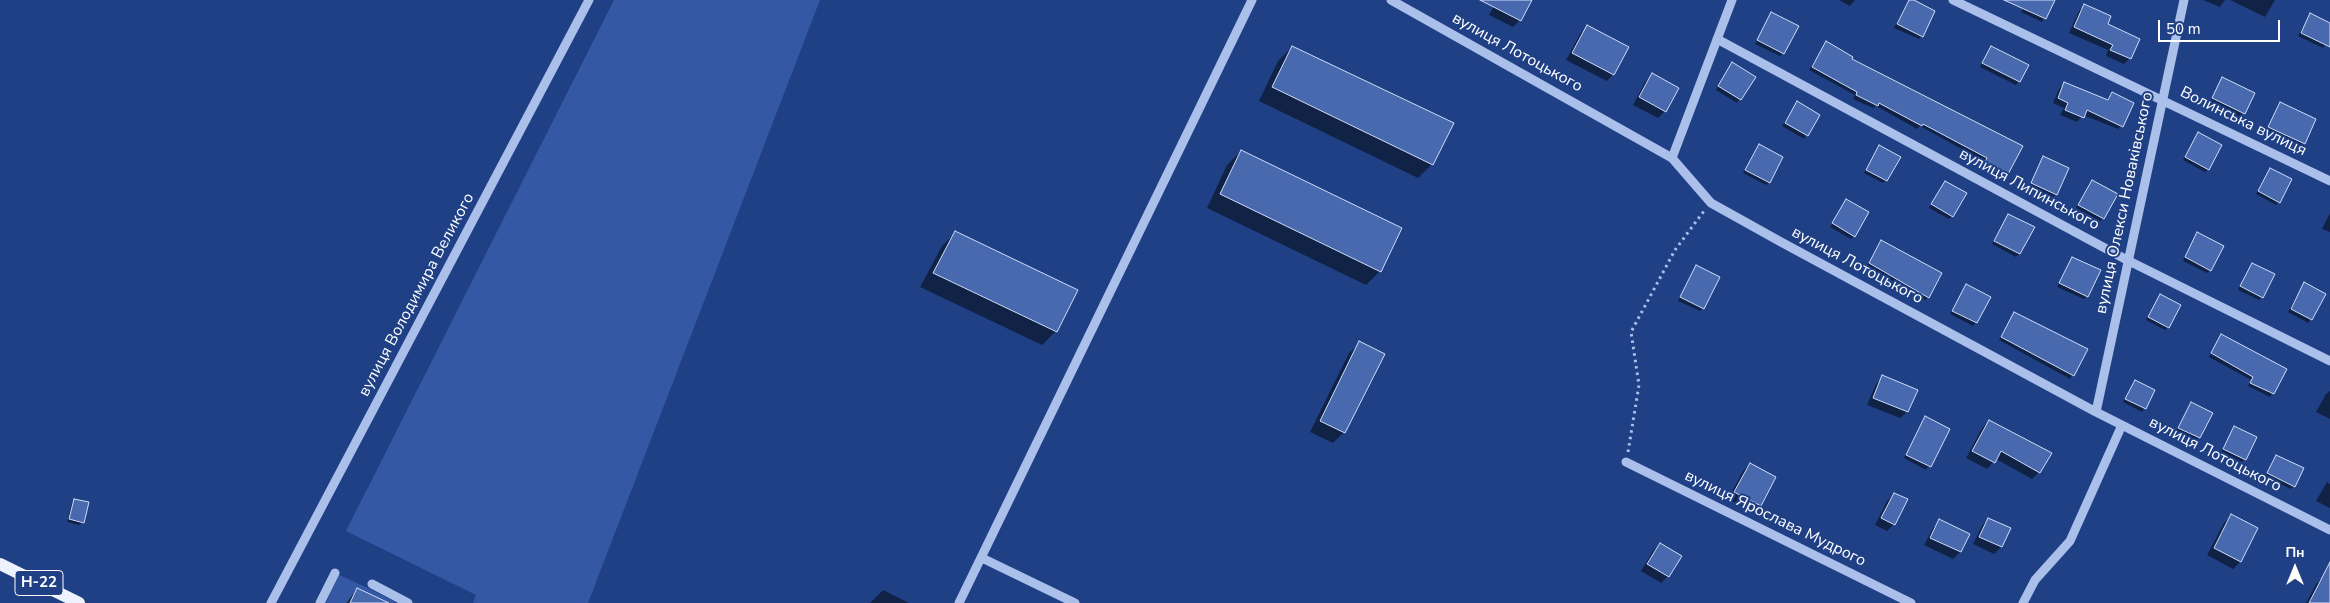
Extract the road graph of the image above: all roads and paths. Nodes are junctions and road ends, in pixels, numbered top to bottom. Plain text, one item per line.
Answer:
1 (588, 0) edge
2 (1252, 0) edge
3 (1391, 0) edge
4 (1732, 0) edge
5 (1953, 0) edge
6 (2184, 0) edge
7 (1717, 39) junction
8 (2162, 100) junction
9 (1672, 158) junction
10 (2330, 180) edge
11 (1711, 203) junction
12 (2127, 260) junction
13 (2330, 361) edge
14 (2096, 412) junction
15 (2122, 425) junction
16 (1626, 462) joint
17 (2330, 530) edge
18 (982, 558) junction
19 (0, 564) edge
20 (335, 573) dead end
21 (372, 584) dead end
22 (79, 603) edge
23 (271, 603) edge
24 (320, 603) edge
25 (408, 603) edge
26 (959, 603) edge
27 (1074, 603) edge
28 (1911, 603) edge
29 (2023, 603) edge

1 - 23 street, вулиця Володимира Великого
2 - 18 street
3 - 9 street, вулиця Лотоцького
4 - 7 street
5 - 8 street, Волинська вулиця
6 - 8 street, вулиця Олекси Новаківського
7 - 9 street
7 - 12 street, вулиця Липинського
8 - 10 street, Волинська вулиця
8 - 12 street, вулиця Олекси Новаківського
9 - 11 street, вулиця Лотоцького
11 - 14 street, вулиця Лотоцького
11 - 16 path
12 - 13 street, вулиця Липинського
12 - 14 street, вулиця Олекси Новаківського
14 - 15 street, вулиця Лотоцького
15 - 17 street, вулиця Лотоцького
15 - 29 street
16 - 28 street, вулиця Ярослава Мудрого
18 - 26 street
18 - 27 street
19 - 22 main road, Н-22
20 - 24 street
21 - 25 street

